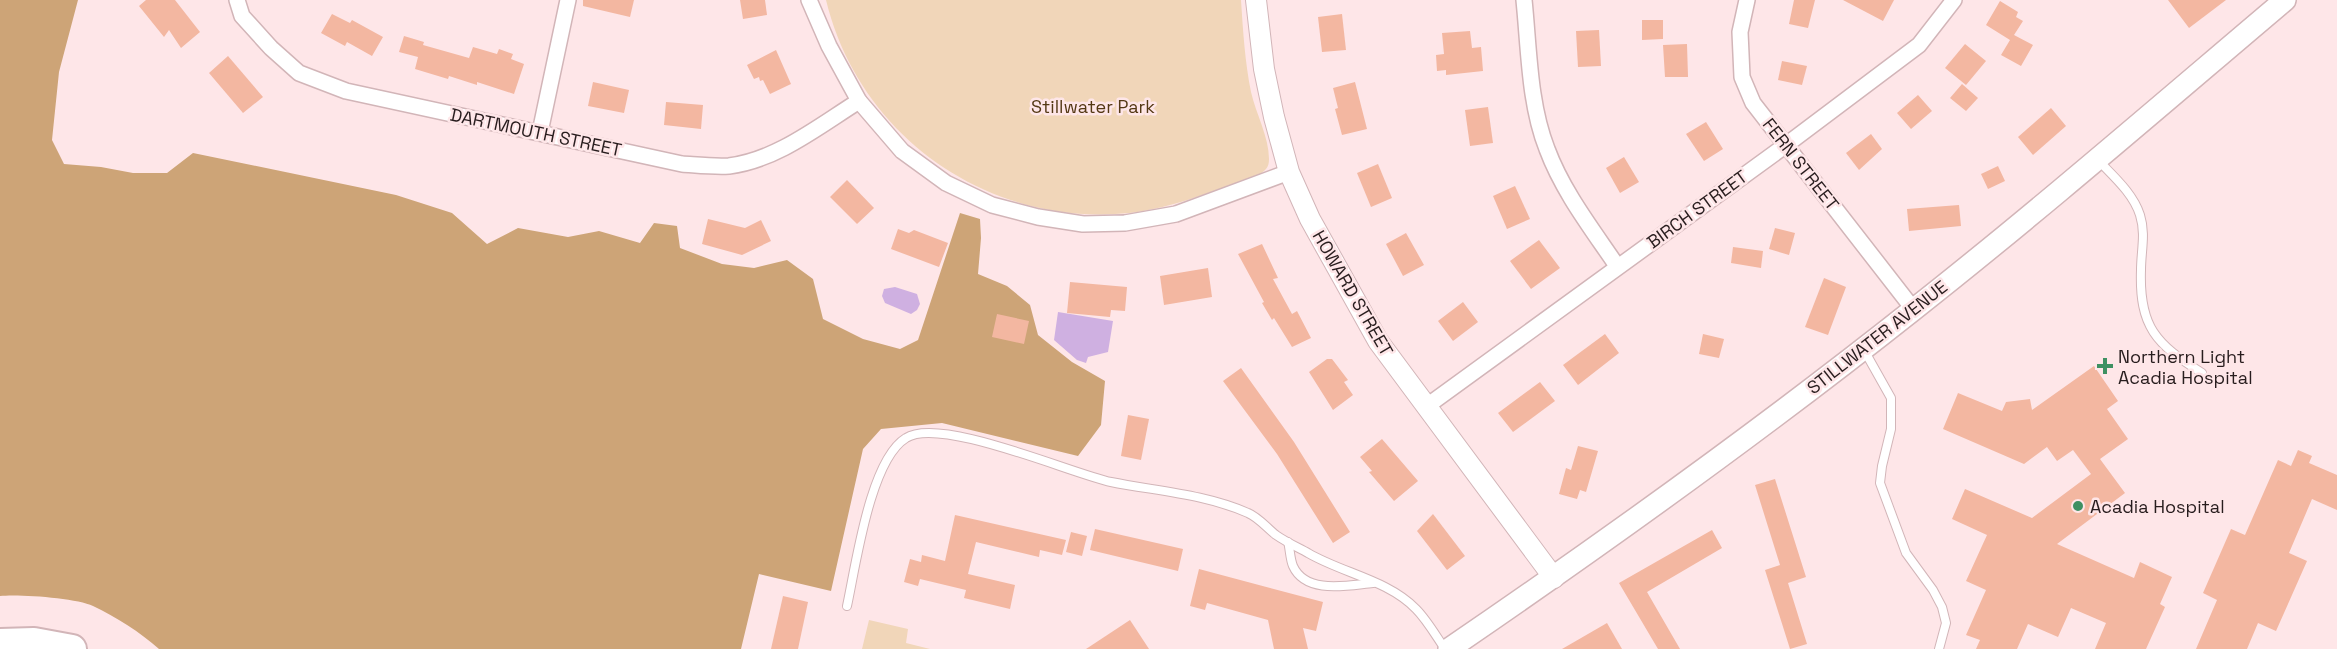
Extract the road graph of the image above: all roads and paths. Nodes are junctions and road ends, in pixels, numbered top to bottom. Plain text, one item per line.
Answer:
1 (237, 0) edge
2 (568, 0) edge
3 (809, 0) edge
4 (1256, 0) edge
5 (1524, 0) edge
6 (1748, 0) edge
7 (1954, 0) edge
8 (2285, 0) edge
9 (859, 101) junction
10 (540, 132) junction
11 (1786, 145) junction
12 (2097, 159) junction
13 (1289, 172) junction
14 (1617, 266) junction
15 (1914, 310) junction
16 (1863, 349) junction
17 (2202, 373) dead end
18 (1427, 405) junction
19 (1288, 542) junction
20 (1554, 578) junction
21 (1378, 582) junction
22 (847, 606) dead end
23 (0, 643) edge
24 (72, 649) edge
25 (1447, 649) edge
26 (1939, 649) edge

1 - 10 street, DARTMOUTH STREET
2 - 10 street
3 - 9 street
4 - 13 street, HOWARD STREET
5 - 14 street
6 - 11 street, FERN STREET
7 - 11 street, BIRCH STREET
8 - 12 main road, STILLWATER AVENUE
9 - 10 street, DARTMOUTH STREET
9 - 13 street
11 - 14 street, BIRCH STREET
11 - 15 street, FERN STREET
12 - 15 main road, STILLWATER AVENUE
12 - 17 lane
13 - 18 street, HOWARD STREET
14 - 18 street, BIRCH STREET
15 - 16 main road, STILLWATER AVENUE
16 - 20 main road, STILLWATER AVENUE
16 - 26 lane
18 - 20 street, HOWARD STREET
19 - 21 lane
19 - 21 lane
19 - 22 lane
20 - 25 main road, STILLWATER AVENUE
21 - 25 lane
23 - 24 highway

